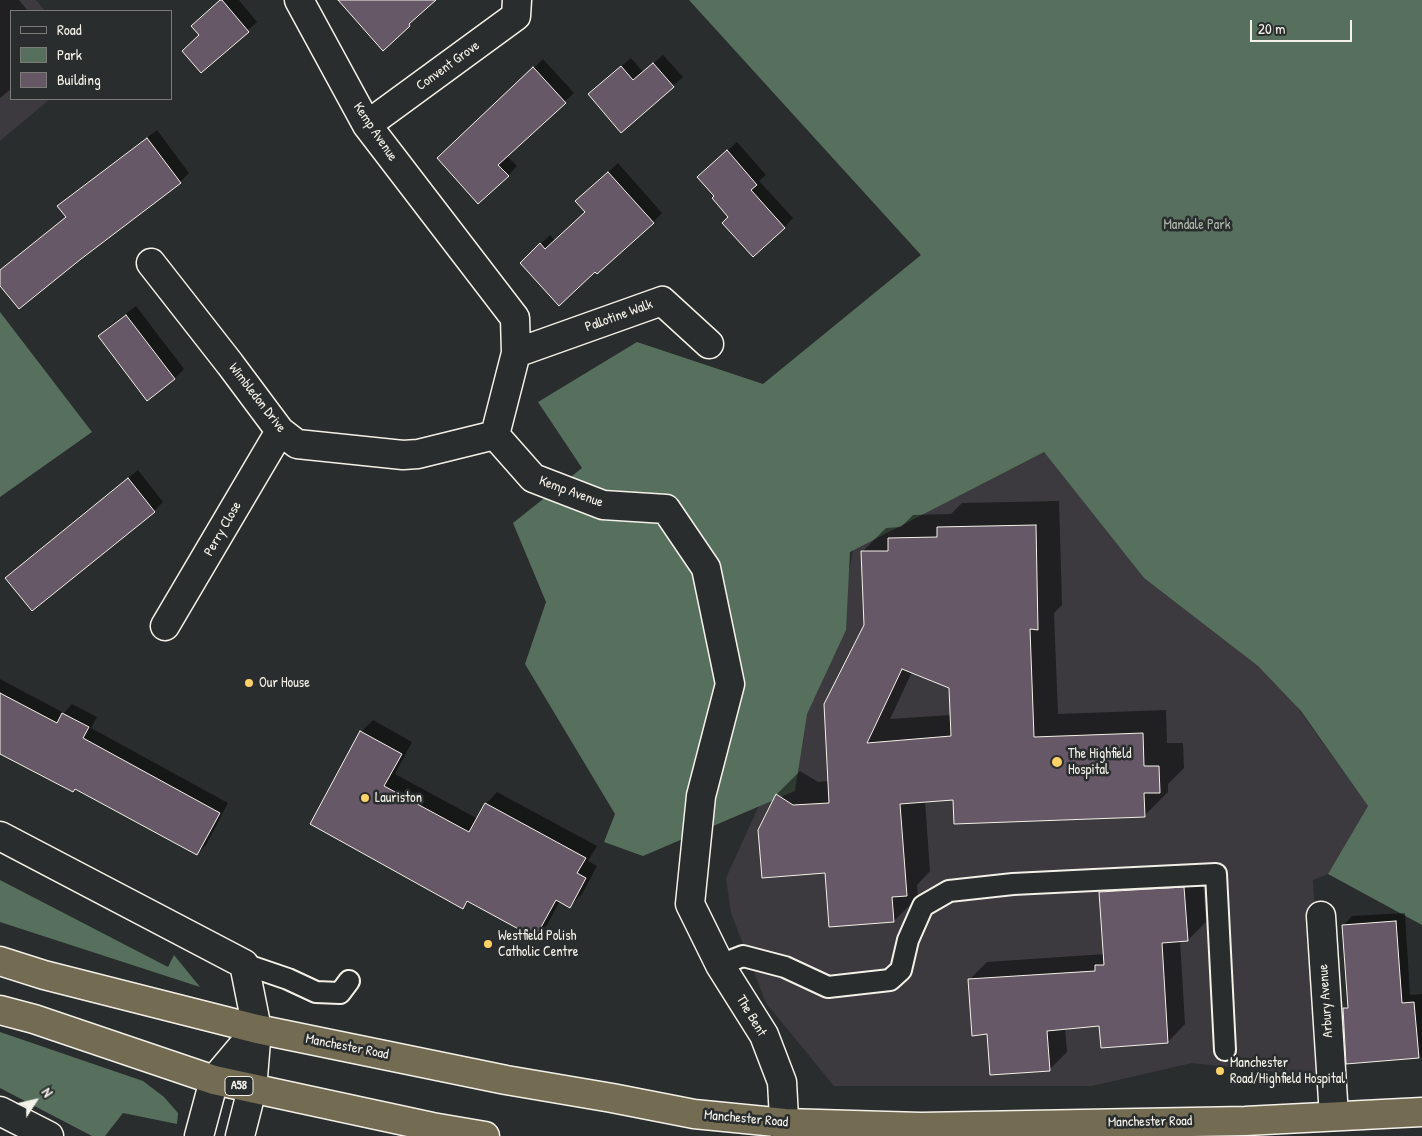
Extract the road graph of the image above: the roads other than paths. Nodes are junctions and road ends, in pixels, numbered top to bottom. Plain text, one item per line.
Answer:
1 (299, 0) edge
2 (517, 0) edge
3 (367, 125) junction
4 (151, 263) dead end
5 (709, 344) dead end
6 (516, 353) junction
7 (280, 431) junction
8 (495, 435) junction
9 (166, 626) dead end
10 (0, 836) edge
11 (690, 904) joint
12 (1321, 916) dead end
13 (0, 961) edge
14 (244, 964) junction
15 (720, 965) junction
16 (348, 981) dead end
17 (0, 1010) edge
18 (257, 1029) junction
19 (1225, 1050) dead end
20 (214, 1080) junction
21 (252, 1089) junction
22 (0, 1111) edge
23 (1422, 1112) edge
24 (1334, 1116) junction
25 (785, 1130) edge
26 (49, 1136) edge
27 (199, 1136) edge
28 (240, 1136) edge
29 (484, 1136) edge

1 - 3 street, Kemp Avenue
2 - 3 street, Convent Grove
3 - 6 street, Kemp Avenue
4 - 7 street, Wimbledon Drive
5 - 6 street, Pallotine Walk
6 - 8 street, Kemp Avenue
7 - 8 street, Wimbledon Drive
7 - 9 street, Perry Close
8 - 11 street, Kemp Avenue
10 - 14 street
11 - 15 street, The Bent
12 - 24 street, Arbury Avenue
13 - 18 highway, Manchester Road
14 - 16 lane
14 - 18 street
15 - 19 lane
15 - 25 street, The Bent
17 - 20 highway, A58
18 - 20 street
18 - 21 street
18 - 25 highway, Manchester Road
20 - 21 highway, A58
20 - 27 street
21 - 28 street
21 - 29 highway, A58
22 - 26 street
23 - 24 highway, Manchester Road
24 - 25 highway, Manchester Road

